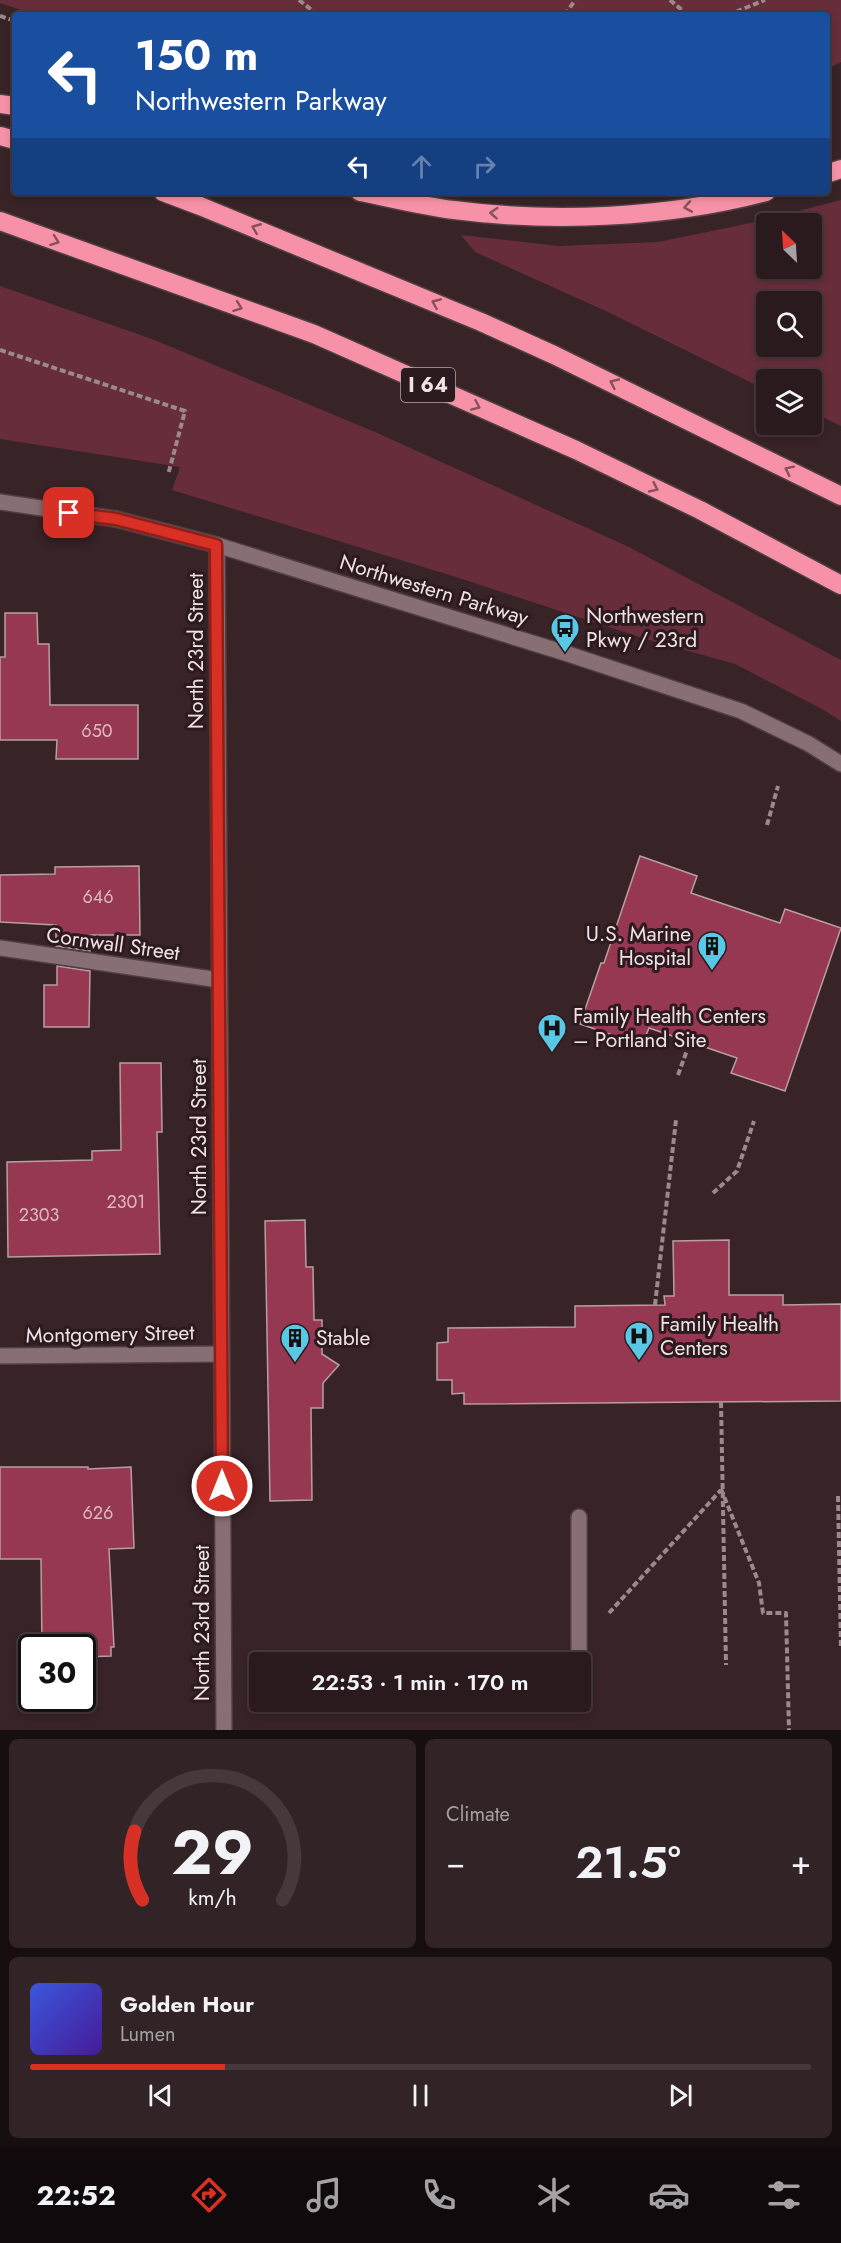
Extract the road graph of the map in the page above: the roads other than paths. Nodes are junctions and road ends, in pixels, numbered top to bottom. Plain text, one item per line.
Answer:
1 (171, 195) edge
2 (376, 195) edge
3 (750, 195) edge
4 (0, 221) edge
5 (841, 496) edge
6 (0, 502) edge
7 (216, 545) junction
8 (841, 585) edge
9 (841, 764) edge
10 (0, 948) edge
11 (219, 980) junction
12 (221, 1354) junction
13 (0, 1356) edge
14 (579, 1517) dead end
15 (579, 1652) edge
16 (224, 1730) edge

5 -> 1 highway
3 -> 2 highway
4 -> 8 highway, I 64
6 - 7 street, Northwestern Parkway
7 - 9 street, Northwestern Parkway
7 - 11 street, North 23rd Street
10 - 11 street, Cornwall Street
11 - 12 street, North 23rd Street
12 - 13 street, Montgomery Street
12 - 16 street, North 23rd Street
14 - 15 street

